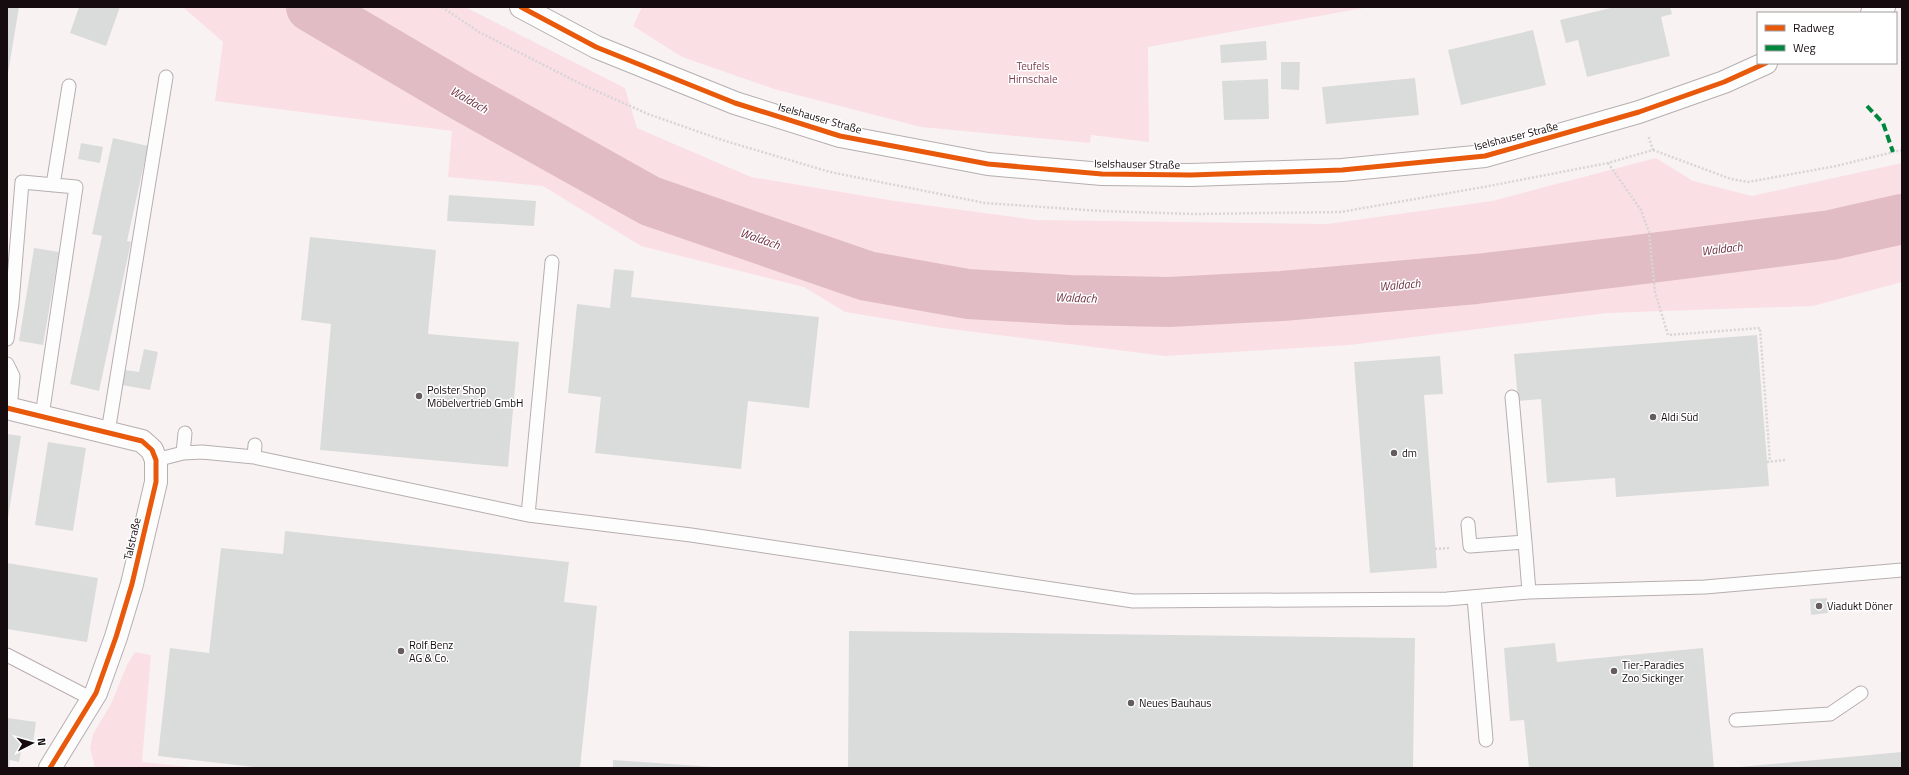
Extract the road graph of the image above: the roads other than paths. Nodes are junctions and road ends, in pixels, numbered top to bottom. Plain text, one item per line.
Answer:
1 (521, 7) edge
2 (1884, 7) edge
3 (1874, 12) edge
4 (1764, 64) edge
5 (166, 77) dead end
6 (69, 86) dead end
7 (53, 185) junction
8 (552, 262) dead end
9 (7, 339) edge
10 (7, 364) edge
11 (1512, 397) dead end
12 (8, 408) edge
13 (42, 416) junction
14 (108, 432) junction
15 (185, 433) dead end
16 (183, 454) junction
17 (156, 460) junction
18 (528, 515) junction
19 (1468, 524) dead end
20 (1525, 542) junction
21 (1902, 570) edge
22 (1529, 592) junction
23 (1474, 597) junction
24 (7, 654) edge
25 (1861, 693) dead end
26 (92, 699) junction
27 (1736, 720) dead end
28 (1486, 740) dead end
29 (50, 768) edge

1 - 4 street, Iselshauser Straße
2 - 3 street
5 - 14 lane
6 - 7 lane
7 - 9 lane
7 - 13 lane
8 - 18 lane
10 - 12 lane
11 - 20 lane
12 - 13 street
13 - 14 street
14 - 17 street
15 - 16 lane
16 - 17 lane
16 - 18 lane
17 - 26 street, Talstraße
18 - 23 lane
19 - 20 lane
20 - 22 lane
21 - 22 lane
22 - 23 lane
23 - 28 lane
24 - 26 lane
25 - 27 lane
26 - 29 street, Talstraße

